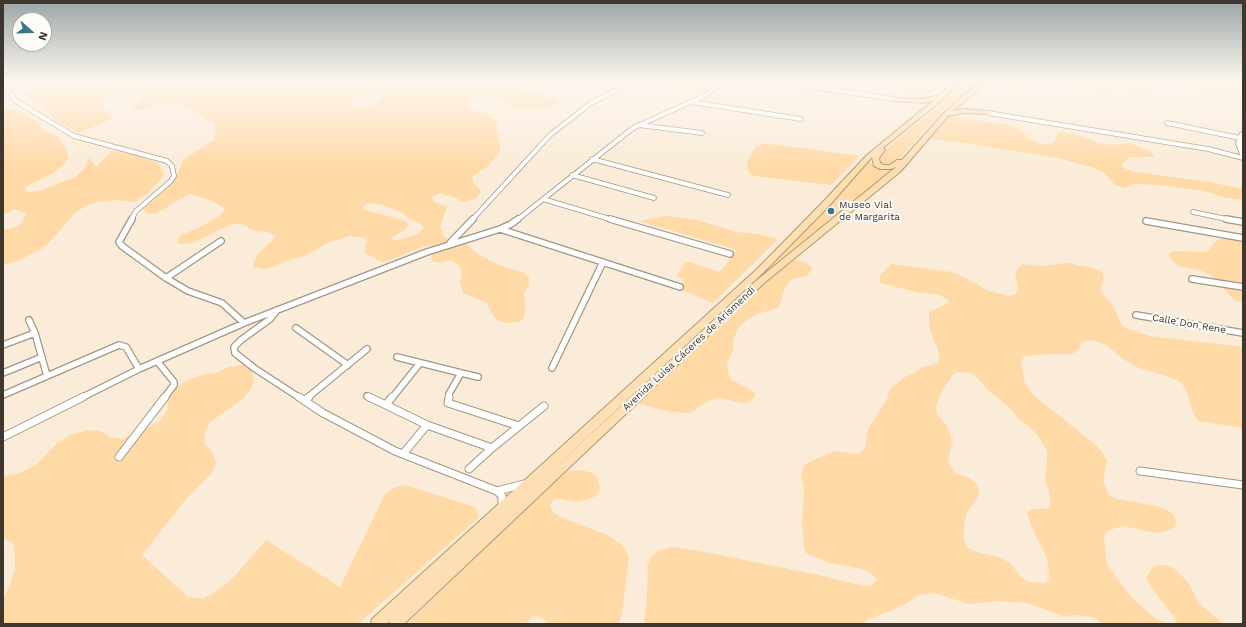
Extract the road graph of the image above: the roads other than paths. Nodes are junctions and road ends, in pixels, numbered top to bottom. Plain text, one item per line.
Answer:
1 (30, 109) edge
2 (583, 109) edge
3 (674, 109) edge
4 (738, 109) edge
5 (919, 109) edge
6 (927, 109) edge
7 (952, 109) edge
8 (981, 109) edge
9 (988, 113) junction
10 (945, 115) junction
11 (917, 117) junction
12 (801, 119) dead end
13 (1167, 123) dead end
14 (909, 124) junction
15 (638, 125) junction
16 (702, 133) dead end
17 (1241, 138) edge
18 (922, 142) junction
19 (1243, 155) edge
20 (1243, 158) edge
21 (592, 159) junction
22 (572, 175) junction
23 (728, 195) dead end
24 (544, 198) junction
25 (654, 198) dead end
26 (1193, 212) dead end
27 (1146, 220) dead end
28 (1243, 222) edge
29 (500, 229) junction
30 (1243, 238) edge
31 (221, 241) dead end
32 (450, 244) junction
33 (730, 254) dead end
34 (603, 262) junction
35 (166, 278) junction
36 (1192, 279) dead end
37 (680, 287) dead end
38 (1243, 287) edge
39 (277, 310) junction
40 (1136, 314) dead end
41 (29, 320) dead end
42 (244, 322) junction
43 (296, 328) dead end
44 (35, 333) junction
45 (1243, 333) edge
46 (3, 345) edge
47 (367, 349) dead end
48 (42, 357) junction
49 (397, 357) dead end
50 (157, 361) junction
51 (420, 363) junction
52 (348, 365) junction
53 (552, 368) dead end
54 (139, 369) junction
55 (3, 373) edge
56 (461, 373) junction
57 (47, 376) junction
58 (478, 377) dead end
59 (3, 395) edge
60 (367, 396) dead end
61 (305, 400) junction
62 (386, 405) junction
63 (544, 406) dead end
64 (427, 425) junction
65 (519, 426) junction
66 (3, 437) edge
67 (492, 448) junction
68 (403, 454) junction
69 (120, 457) dead end
70 (469, 469) dead end
71 (1140, 471) dead end
72 (531, 482) junction
73 (1243, 485) edge
74 (497, 491) junction
75 (501, 510) junction
76 (377, 624) edge
77 (395, 624) edge

1 - 35 street
2 - 32 street
3 - 15 street
4 - 12 street
5 - 11 main road
6 - 11 main road, Avenida Luisa Cáceres de Arismendi
7 - 10 main road, Avenida Luisa Cáceres de Arismendi
8 - 9 main road
9 - 10 main road
9 - 20 street
10 - 18 main road, Avenida Luisa Cáceres de Arismendi
11 - 14 main road, Avenida Luisa Cáceres de Arismendi
13 - 17 street
14 - 18 main road
14 - 72 main road, Avenida Luisa Cáceres de Arismendi
15 - 16 street
15 - 21 street
17 - 19 street
18 - 77 main road, Avenida Luisa Cáceres de Arismendi
21 - 22 street
21 - 23 street
22 - 24 street
22 - 25 street
24 - 29 street
24 - 33 street
26 - 28 street
27 - 30 street
29 - 32 street
29 - 34 street
31 - 35 street
32 - 39 street
34 - 37 street
34 - 53 street
35 - 42 street
36 - 38 street
39 - 42 street
39 - 61 street
40 - 45 street, Calle Don Rene
41 - 44 street
42 - 50 street
43 - 52 street
44 - 46 street
44 - 48 street
47 - 52 street
48 - 55 street
48 - 57 street
49 - 51 street
50 - 54 street
50 - 69 street
51 - 56 street
51 - 62 street
52 - 61 street
54 - 57 street
54 - 66 street
56 - 58 street
56 - 65 street
57 - 59 street
60 - 62 street
61 - 68 street
62 - 64 street
63 - 65 street
64 - 67 street
64 - 68 street
65 - 67 street
67 - 70 street
68 - 74 street
71 - 73 street
72 - 74 street
72 - 75 main road, Avenida Luisa Cáceres de Arismendi
74 - 75 street
75 - 76 main road, Avenida Luisa Cáceres de Arismendi

